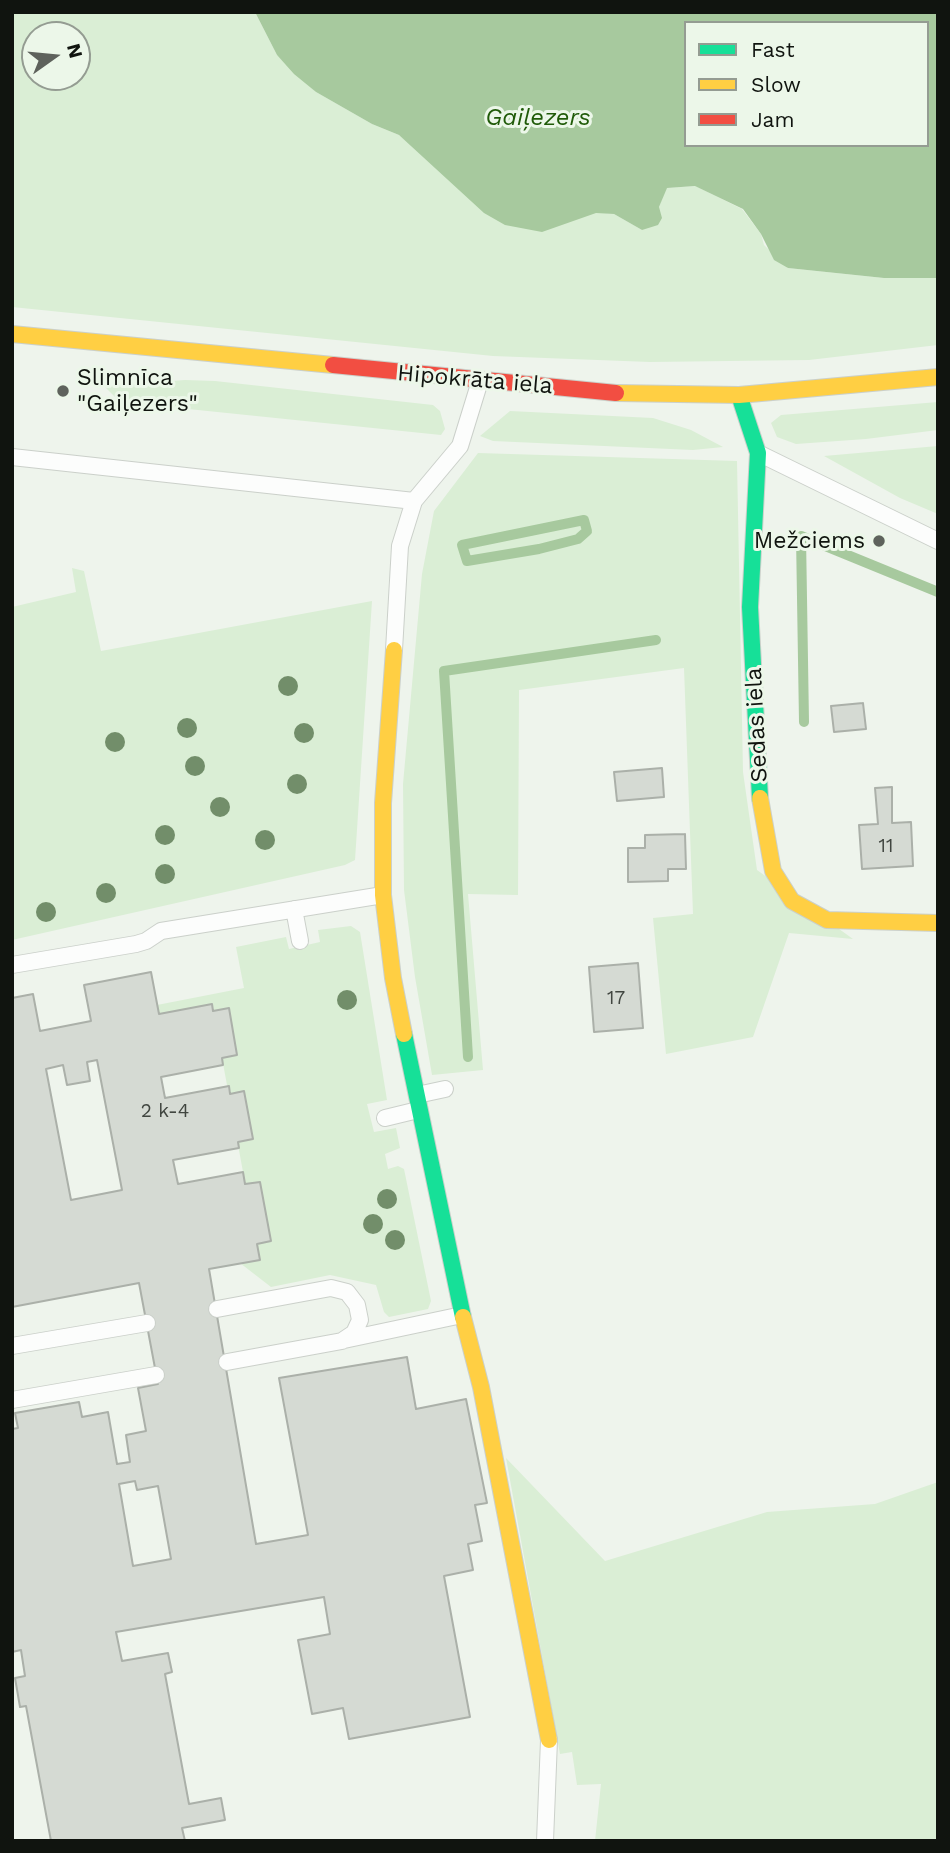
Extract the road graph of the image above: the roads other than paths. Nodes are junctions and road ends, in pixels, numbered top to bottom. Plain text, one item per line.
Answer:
1 (12, 334) edge
2 (938, 377) edge
3 (480, 381) junction
4 (739, 396) junction
5 (758, 453) junction
6 (12, 457) edge
7 (414, 502) junction
8 (938, 541) edge
9 (394, 650) joint
10 (383, 895) junction
11 (294, 909) junction
12 (938, 922) edge
13 (300, 941) dead end
14 (12, 965) edge
15 (446, 1089) dead end
16 (416, 1102) junction
17 (384, 1118) dead end
18 (217, 1309) dead end
19 (462, 1315) junction
20 (147, 1323) dead end
21 (342, 1341) junction
22 (12, 1346) edge
23 (227, 1362) dead end
24 (156, 1375) dead end
25 (12, 1401) edge
26 (549, 1740) joint
27 (544, 1841) edge

1 - 3 street, Hipokrāta iela
2 - 4 street, Hipokrāta iela
3 - 4 street, Hipokrāta iela
3 - 7 lane
4 - 5 street, Sedas iela
5 - 8 lane
5 - 12 street, Sedas iela
6 - 7 lane
7 - 9 lane
9 - 10 street
10 - 11 lane
10 - 16 street
11 - 13 lane
11 - 14 lane
15 - 16 lane
16 - 17 lane
16 - 19 street
18 - 21 lane
19 - 21 lane
19 - 26 street
20 - 22 lane
21 - 23 lane
24 - 25 lane
26 - 27 lane

